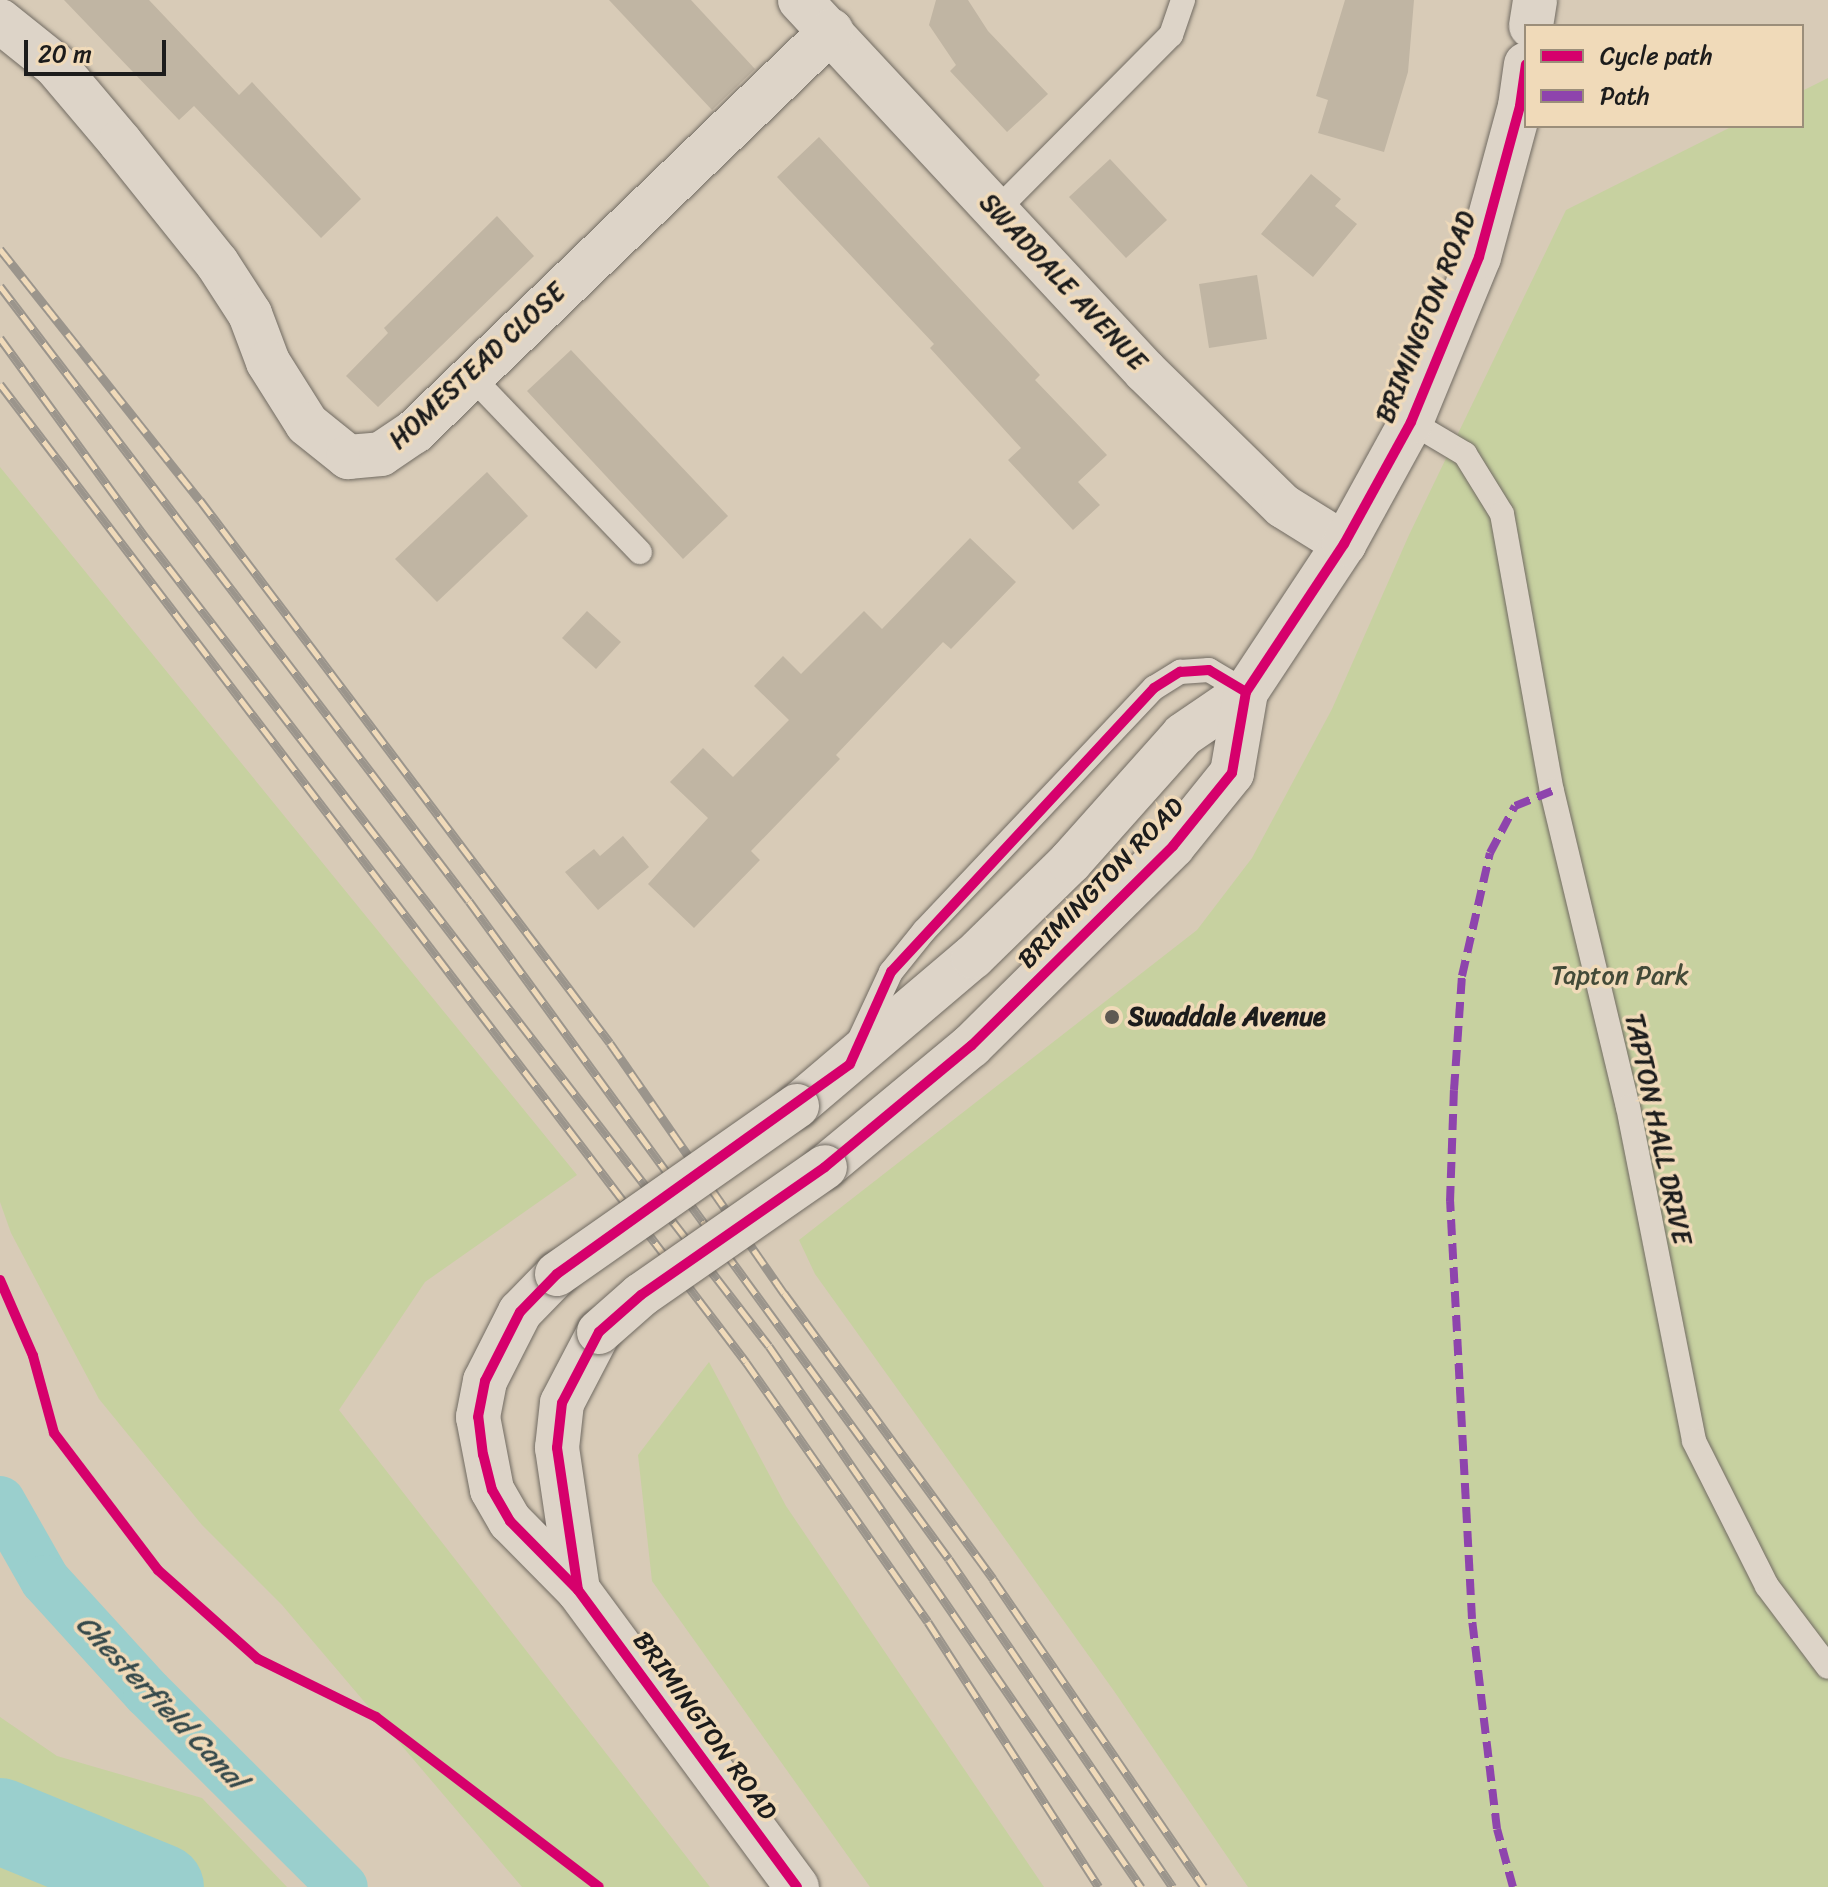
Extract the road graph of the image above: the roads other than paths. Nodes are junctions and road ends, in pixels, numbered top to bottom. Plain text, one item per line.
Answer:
1 (1183, 0) edge
2 (1535, 0) edge
3 (821, 13) edge
4 (0, 21) edge
5 (1531, 24) edge
6 (1524, 78) edge
7 (997, 210) junction
8 (471, 376) junction
9 (1411, 422) junction
10 (1344, 544) junction
11 (640, 552) dead end
12 (1246, 692) junction
13 (850, 1064) junction
14 (578, 1590) junction
15 (1828, 1667) edge
16 (797, 1887) edge

1 - 7 lane
2 - 5 main road
3 - 7 main road, SWADDALE AVENUE
3 - 8 main road, HOMESTEAD CLOSE
4 - 8 main road, HOMESTEAD CLOSE
6 - 9 main road, BRIMINGTON ROAD
7 - 10 main road, SWADDALE AVENUE
8 - 11 lane
9 - 10 main road, BRIMINGTON ROAD
9 - 15 lane, TAPTON HALL DRIVE
10 - 12 main road, BRIMINGTON ROAD
12 - 13 main road, BRIMINGTON ROAD
12 - 13 lane
12 - 14 main road, BRIMINGTON ROAD, bridge
13 - 14 main road, BRIMINGTON ROAD, bridge
14 - 16 main road, BRIMINGTON ROAD

